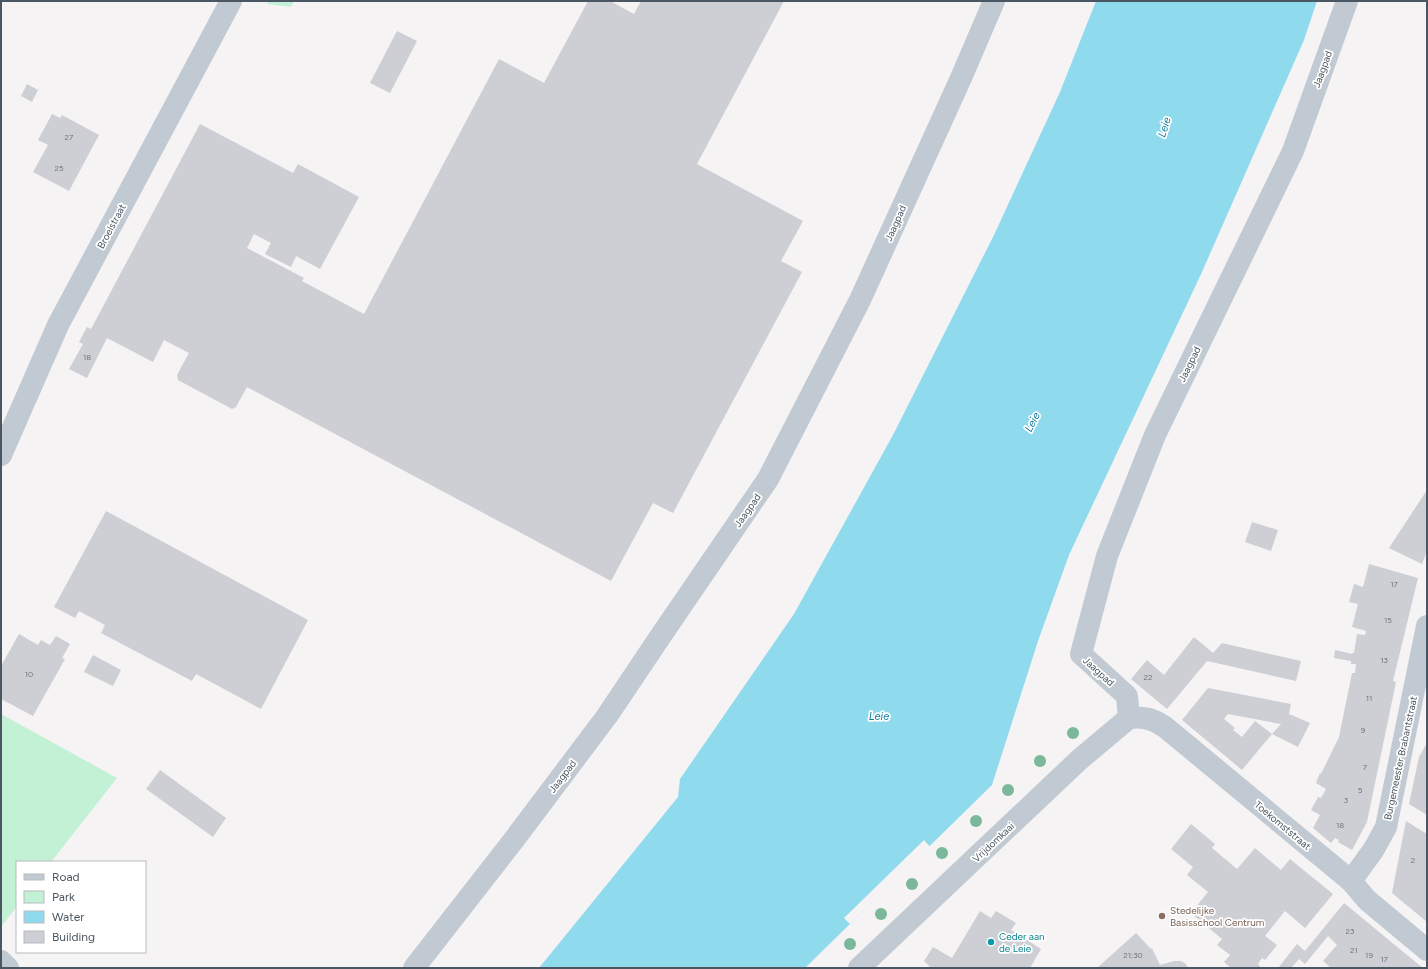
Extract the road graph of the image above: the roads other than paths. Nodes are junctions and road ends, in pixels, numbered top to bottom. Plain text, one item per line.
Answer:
1 (231, 1) edge
2 (994, 1) edge
3 (1347, 1) edge
4 (1, 455) edge
5 (1427, 626) edge
6 (1129, 718) junction
7 (1351, 882) junction
8 (1427, 950) edge
9 (1, 961) edge
10 (8, 968) edge
11 (414, 968) edge
12 (859, 968) edge

1 - 4 street, Broelstraat
2 - 11 street, Jaagpad
3 - 6 street, Jaagpad
5 - 7 street, Burgemeester Brabantstraat
6 - 7 street, Toekomststraat
6 - 12 street, Vrijdomkaai
7 - 8 street, Toekomststraat
9 - 10 street

